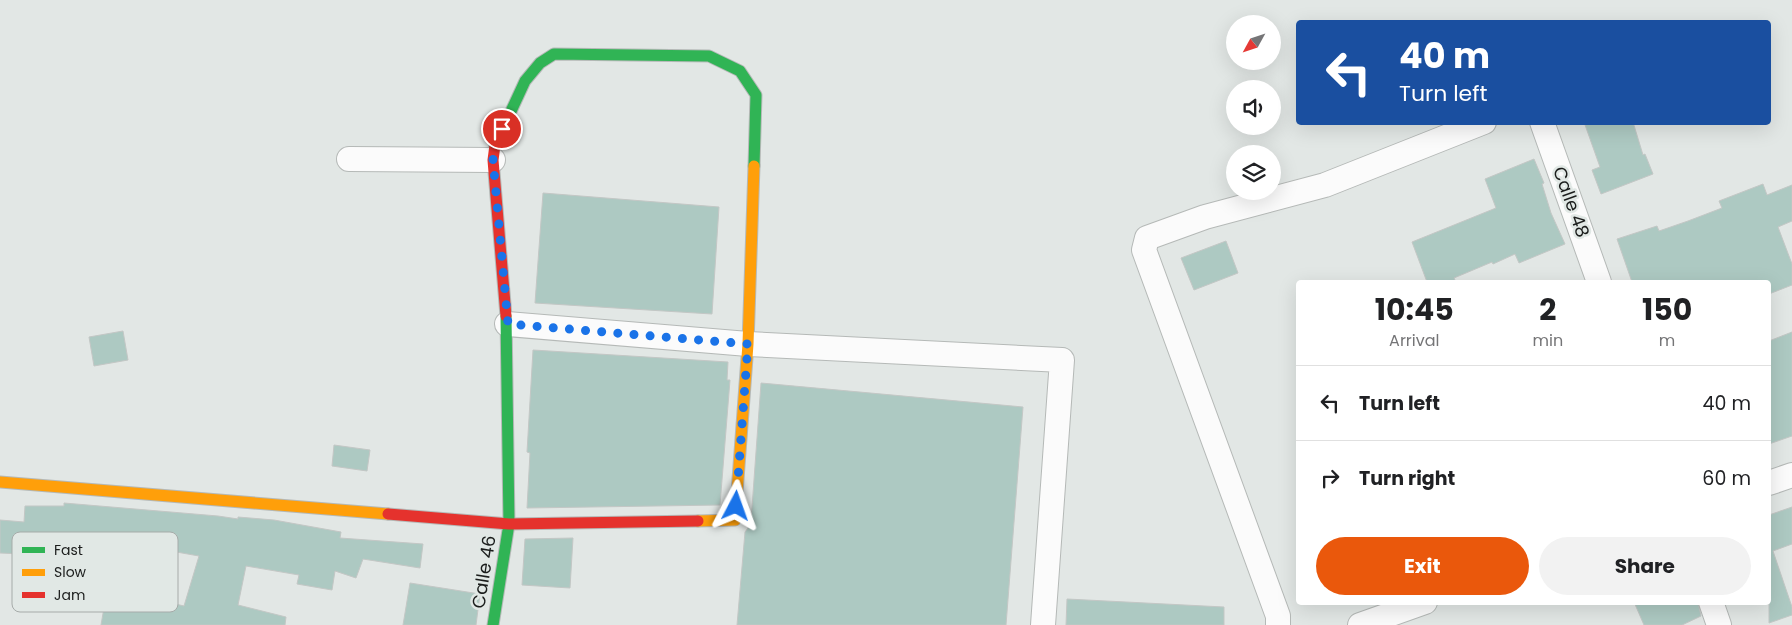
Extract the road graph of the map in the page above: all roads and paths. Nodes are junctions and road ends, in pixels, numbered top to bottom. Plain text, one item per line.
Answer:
1 (1476, 125) edge
2 (1543, 125) edge
3 (349, 158) dead end
4 (493, 160) junction
5 (1599, 280) edge
6 (508, 324) junction
7 (748, 344) junction
8 (1792, 475) edge
9 (0, 482) edge
10 (1771, 482) edge
11 (509, 524) junction
12 (1417, 605) edge
13 (1712, 605) edge
14 (493, 625) edge
15 (1043, 625) edge
16 (1278, 625) edge
17 (1360, 625) edge
18 (1719, 625) edge

1 - 16 street
2 - 5 street, Calle 48
3 - 4 street
4 - 6 street, Calle 46
4 - 7 street, Calle 46
6 - 7 street
6 - 11 street, Calle 46
7 - 11 street, Calle 46
7 - 15 street
8 - 10 street
9 - 11 street
11 - 14 street, Calle 46
12 - 17 street
13 - 18 street

